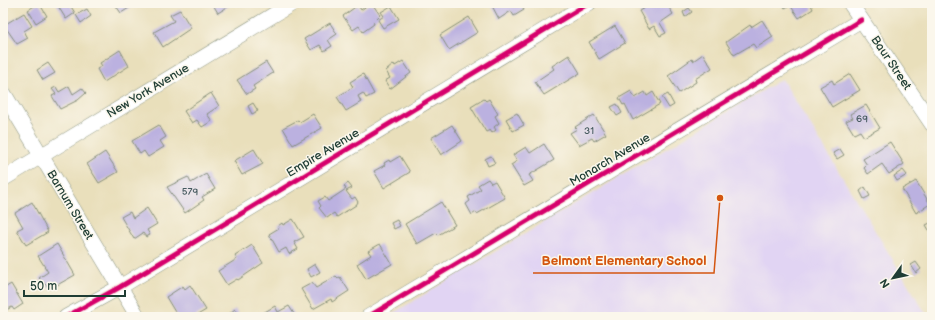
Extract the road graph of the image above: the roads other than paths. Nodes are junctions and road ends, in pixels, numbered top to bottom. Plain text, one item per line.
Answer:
1 (294, 3) edge
2 (589, 3) edge
3 (850, 3) edge
4 (861, 20) junction
5 (3, 92) edge
6 (932, 124) edge
7 (41, 156) junction
8 (3, 179) edge
9 (120, 287) junction
10 (66, 317) edge
11 (138, 317) edge
12 (368, 317) edge

1 - 7 street, New York Avenue
2 - 9 street, Empire Avenue
3 - 4 street, Baur Street
4 - 6 street, Baur Street
4 - 12 street, Monarch Avenue
5 - 7 street, Barnum Street
7 - 8 street, New York Avenue
7 - 9 street, Barnum Street
9 - 10 street, Empire Avenue
9 - 11 street, Barnum Street

